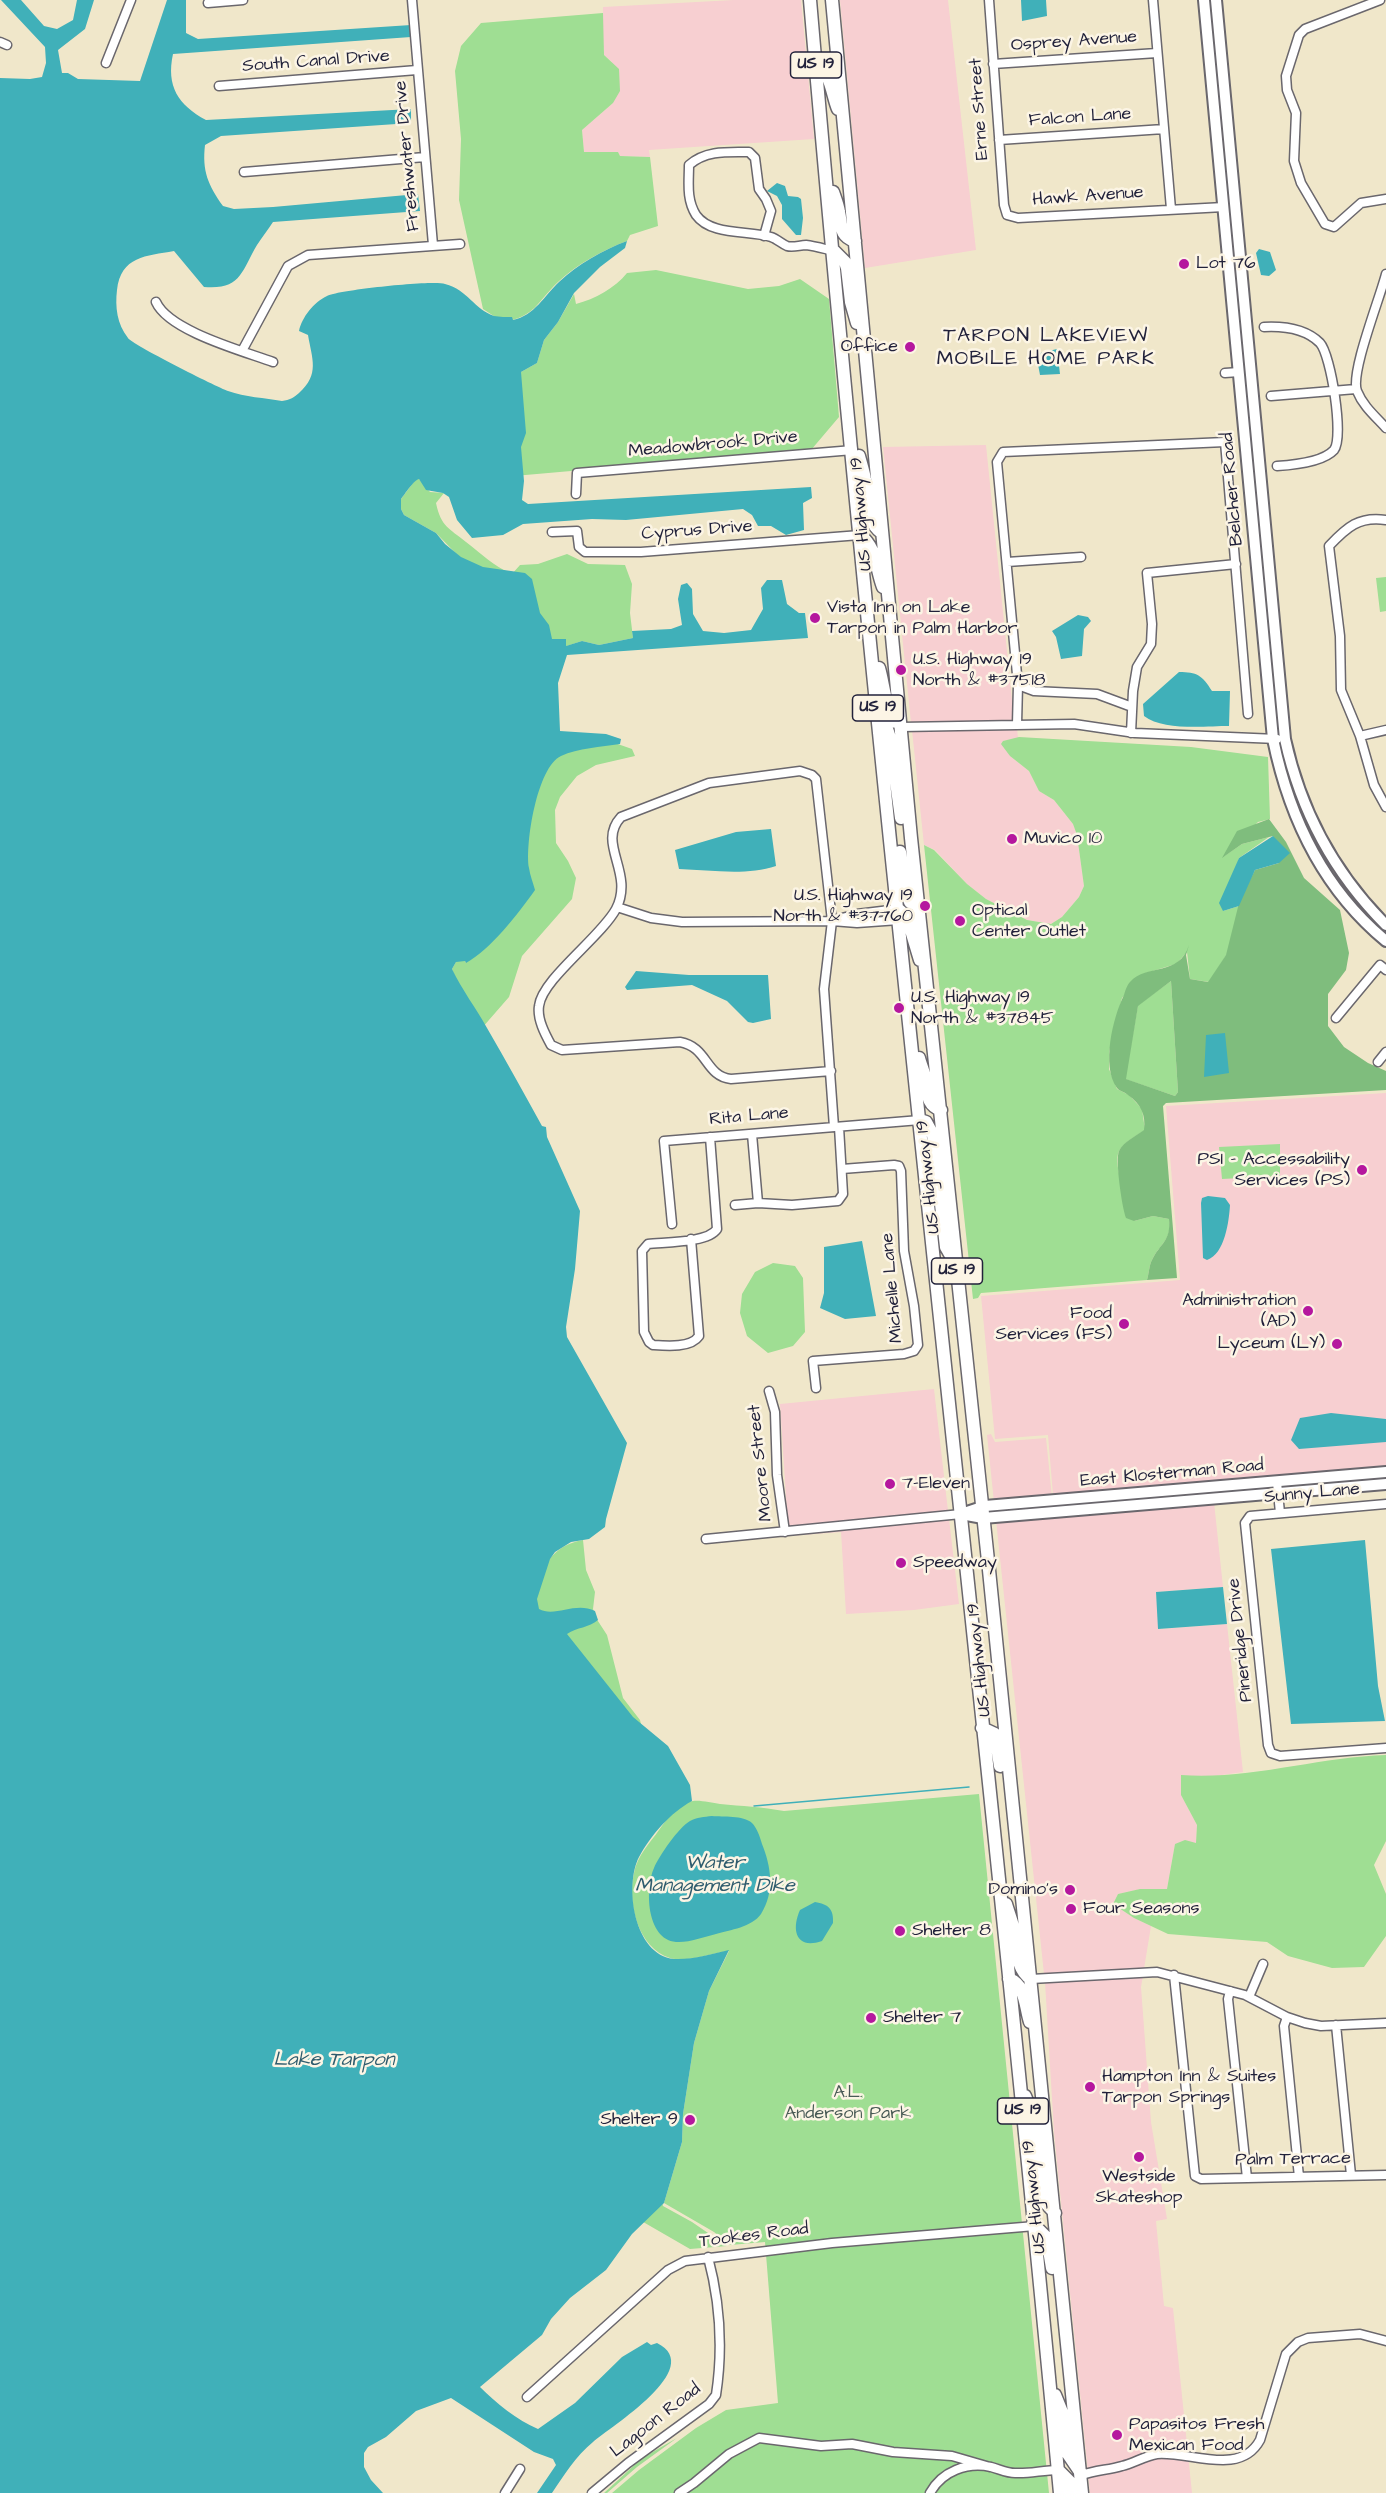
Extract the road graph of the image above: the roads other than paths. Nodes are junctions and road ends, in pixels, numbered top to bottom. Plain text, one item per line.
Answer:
1 (131, 0) edge
2 (243, 0) edge
3 (412, 0) edge
4 (810, 0) edge
5 (818, 0) edge
6 (832, 0) edge
7 (989, 0) edge
8 (1153, 0) edge
9 (1204, 0) edge
10 (1216, 0) edge
11 (1380, 0) edge
12 (208, 3) dead end
13 (811, 14) junction
14 (1157, 53) junction
15 (106, 63) dead end
16 (993, 64) junction
17 (816, 65) junction
18 (417, 70) junction
19 (219, 86) dead end
20 (843, 122) junction
21 (1164, 129) junction
22 (999, 140) junction
23 (425, 157) junction
24 (826, 171) junction
25 (244, 172) dead end
26 (1386, 199) edge
27 (1224, 207) junction
28 (1171, 209) junction
29 (1007, 214) joint
30 (764, 236) junction
31 (855, 240) junction
32 (460, 244) dead end
33 (433, 245) junction
34 (834, 251) junction
35 (1386, 274) edge
36 (156, 302) dead end
37 (1264, 327) dead end
38 (242, 351) junction
39 (865, 351) junction
40 (273, 362) dead end
41 (1239, 372) junction
42 (1225, 373) dead end
43 (1356, 389) junction
44 (1333, 390) junction
45 (1271, 396) dead end
46 (850, 423) junction
47 (1386, 428) edge
48 (853, 450) junction
49 (1277, 466) dead end
50 (576, 494) dead end
51 (1386, 520) edge
52 (552, 532) dead end
53 (882, 533) junction
54 (860, 535) junction
55 (1081, 557) dead end
56 (1008, 562) junction
57 (1236, 564) junction
58 (889, 606) junction
59 (872, 647) junction
60 (1018, 685) junction
61 (877, 704) junction
62 (1132, 707) junction
63 (1248, 714) dead end
64 (1017, 724) junction
65 (901, 727) junction
66 (1386, 730) edge
67 (1131, 733) junction
68 (1360, 736) junction
69 (1273, 739) junction
70 (1285, 739) junction
71 (1386, 807) edge
72 (889, 823) junction
73 (910, 838) junction
74 (920, 906) junction
75 (617, 907) junction
76 (899, 915) junction
77 (832, 921) junction
78 (1386, 925) edge
79 (1386, 941) edge
80 (1386, 970) edge
81 (927, 978) junction
82 (1336, 1018) dead end
83 (911, 1037) junction
84 (1386, 1052) edge
85 (1378, 1062) dead end
86 (831, 1071) junction
87 (941, 1110) junction
88 (920, 1120) junction
89 (836, 1127) junction
90 (752, 1134) junction
91 (710, 1137) junction
92 (842, 1169) junction
93 (759, 1203) junction
94 (735, 1205) dead end
95 (672, 1224) dead end
96 (691, 1239) junction
97 (956, 1265) junction
98 (816, 1388) dead end
99 (769, 1391) dead end
100 (1386, 1472) edge
101 (1386, 1484) edge
102 (1278, 1488) junction
103 (1386, 1504) edge
104 (983, 1512) junction
105 (1280, 1513) junction
106 (961, 1514) junction
107 (1245, 1523) joint
108 (785, 1532) junction
109 (706, 1539) dead end
110 (982, 1728) junction
111 (1386, 1748) edge
112 (1012, 1814) junction
113 (999, 1883) junction
114 (1263, 1964) dead end
115 (1174, 1975) junction
116 (1009, 1979) junction
117 (1031, 1979) junction
118 (1230, 1991) junction
119 (1249, 1997) junction
120 (1287, 2017) junction
121 (1386, 2023) edge
122 (1336, 2025) junction
123 (1038, 2046) junction
124 (1020, 2084) junction
125 (1351, 2175) junction
126 (1386, 2175) edge
127 (1299, 2177) junction
128 (1247, 2178) junction
129 (1055, 2213) junction
130 (1035, 2226) junction
131 (708, 2257) junction
132 (1066, 2331) junction
133 (1386, 2341) edge
134 (1049, 2380) junction
135 (527, 2397) dead end
136 (990, 2467) junction
137 (520, 2469) dead end
138 (1058, 2470) junction
139 (1082, 2475) junction
140 (505, 2493) edge
141 (592, 2493) edge
142 (679, 2493) edge
143 (930, 2493) edge
144 (1060, 2493) edge
145 (1072, 2493) edge
146 (1082, 2493) edge

1 - 15 street
2 - 12 street
3 - 18 street, Freshwater Drive
4 - 13 highway, US Highway 19 / US 19
5 - 13 highway
6 - 20 highway, US Highway 19 / US 19
7 - 16 street, Erne Street
8 - 14 street
9 - 27 main road, Belcher Road
10 - 70 main road, Belcher Road
11 - 26 street
13 - 17 highway, US Highway 19 / US 19
14 - 16 street, Osprey Avenue
14 - 21 street
16 - 22 street, Erne Street
17 - 20 highway
17 - 24 highway, US Highway 19 / US 19
18 - 19 street, South Canal Drive
18 - 23 street, Freshwater Drive
20 - 31 highway, US Highway 19 / US 19
21 - 22 street, Falcon Lane
21 - 28 street
22 - 29 street, Erne Street
23 - 25 street
23 - 33 street, Freshwater Drive
24 - 31 highway
24 - 34 highway, US Highway 19 / US 19
27 - 28 street, Hawk Avenue
27 - 41 main road, Belcher Road
28 - 29 street, Hawk Avenue
30 - 30 street
30 - 34 street
31 - 39 highway, US Highway 19 / US 19
32 - 33 street
33 - 38 street, Freshwater Drive
34 - 39 highway
34 - 46 highway, US Highway 19 / US 19
35 - 43 street
36 - 38 street
37 - 44 street
38 - 40 street
39 - 53 highway, US Highway 19 / US 19
41 - 42 street
41 - 69 main road, Belcher Road
43 - 44 street
43 - 47 street
44 - 45 street
44 - 49 street
46 - 48 highway, US Highway 19 / US 19
46 - 53 highway
48 - 50 street, Meadowbrook Drive
48 - 54 highway, US Highway 19 / US 19
51 - 68 street
52 - 54 street, Cyprus Drive
53 - 58 highway, US Highway 19 / US 19
54 - 58 highway
54 - 59 highway, US Highway 19 / US 19
55 - 56 street
56 - 57 street
56 - 60 street
57 - 62 street
57 - 63 street
58 - 65 highway, US Highway 19 / US 19
59 - 61 highway, US Highway 19 / US 19
59 - 65 highway
60 - 62 street
60 - 64 street
61 - 72 highway, US Highway 19 / US 19
61 - 73 highway
62 - 67 street
64 - 65 street
64 - 67 street
65 - 73 highway, US Highway 19 / US 19
66 - 68 street
67 - 69 street
68 - 71 street
69 - 70 street
69 - 79 main road, Belcher Road
70 - 78 main road, Belcher Road
72 - 74 highway
72 - 76 highway, US Highway 19 / US 19
73 - 74 highway, US Highway 19 / US 19
74 - 81 highway, US Highway 19 / US 19
75 - 77 street
75 - 77 street
75 - 86 street
76 - 77 street
76 - 81 highway
76 - 83 highway, US Highway 19 / US 19
77 - 86 street
80 - 82 street
81 - 87 highway, US Highway 19 / US 19
83 - 87 highway
83 - 88 highway, US Highway 19 / US 19
84 - 85 street
86 - 89 street
87 - 97 highway, US Highway 19 / US 19
88 - 89 street, Rita Lane
88 - 97 highway
88 - 106 highway, US Highway 19 / US 19
89 - 90 street, Rita Lane
89 - 92 street
90 - 91 street, Rita Lane
90 - 93 street
91 - 95 street, Rita Lane
91 - 96 street
92 - 93 street
92 - 98 street, Michelle Lane
93 - 94 street
96 - 96 street
97 - 104 highway, US Highway 19 / US 19
99 - 108 street, Moore Street
100 - 102 main road, East Klosterman Road
101 - 102 main road, East Klosterman Road
102 - 104 main road, East Klosterman Road
102 - 105 street
103 - 105 street, Sunny Lane
104 - 106 main road, East Klosterman Road
104 - 112 highway, US Highway 19 / US 19
105 - 107 street, Sunny Lane
106 - 108 street, East Klosterman Road
106 - 110 highway, US Highway 19 / US 19
107 - 111 street, Pineridge Drive
108 - 109 street, East Klosterman Road
110 - 112 highway
110 - 113 highway, US Highway 19 / US 19
112 - 117 highway, US Highway 19 / US 19
113 - 116 highway, US Highway 19 / US 19
113 - 117 highway
114 - 119 street
115 - 117 street
115 - 118 street
115 - 128 street, Palm Terrace
116 - 123 highway
116 - 124 highway, US Highway 19 / US 19
117 - 123 highway, US Highway 19 / US 19
118 - 119 street
118 - 128 street
119 - 120 street
120 - 122 street
120 - 127 street
121 - 122 street
122 - 125 street
123 - 129 highway, US Highway 19 / US 19
124 - 129 highway
124 - 130 highway, US Highway 19 / US 19
125 - 126 street, Palm Terrace
125 - 127 street, Palm Terrace
127 - 128 street, Palm Terrace
129 - 132 highway, US Highway 19 / US 19
130 - 131 street, Tookes Road
130 - 132 highway
130 - 134 highway, US Highway 19 / US 19
131 - 135 street, Tookes Road
131 - 141 street, Lagoon Road
132 - 139 highway, US Highway 19 / US 19
133 - 139 street
134 - 138 highway, US Highway 19 / US 19
134 - 139 highway
136 - 138 street
136 - 142 street
136 - 143 street
137 - 140 street
138 - 144 highway, US Highway 19 / US 19
138 - 145 highway
139 - 146 highway, US Highway 19 / US 19

